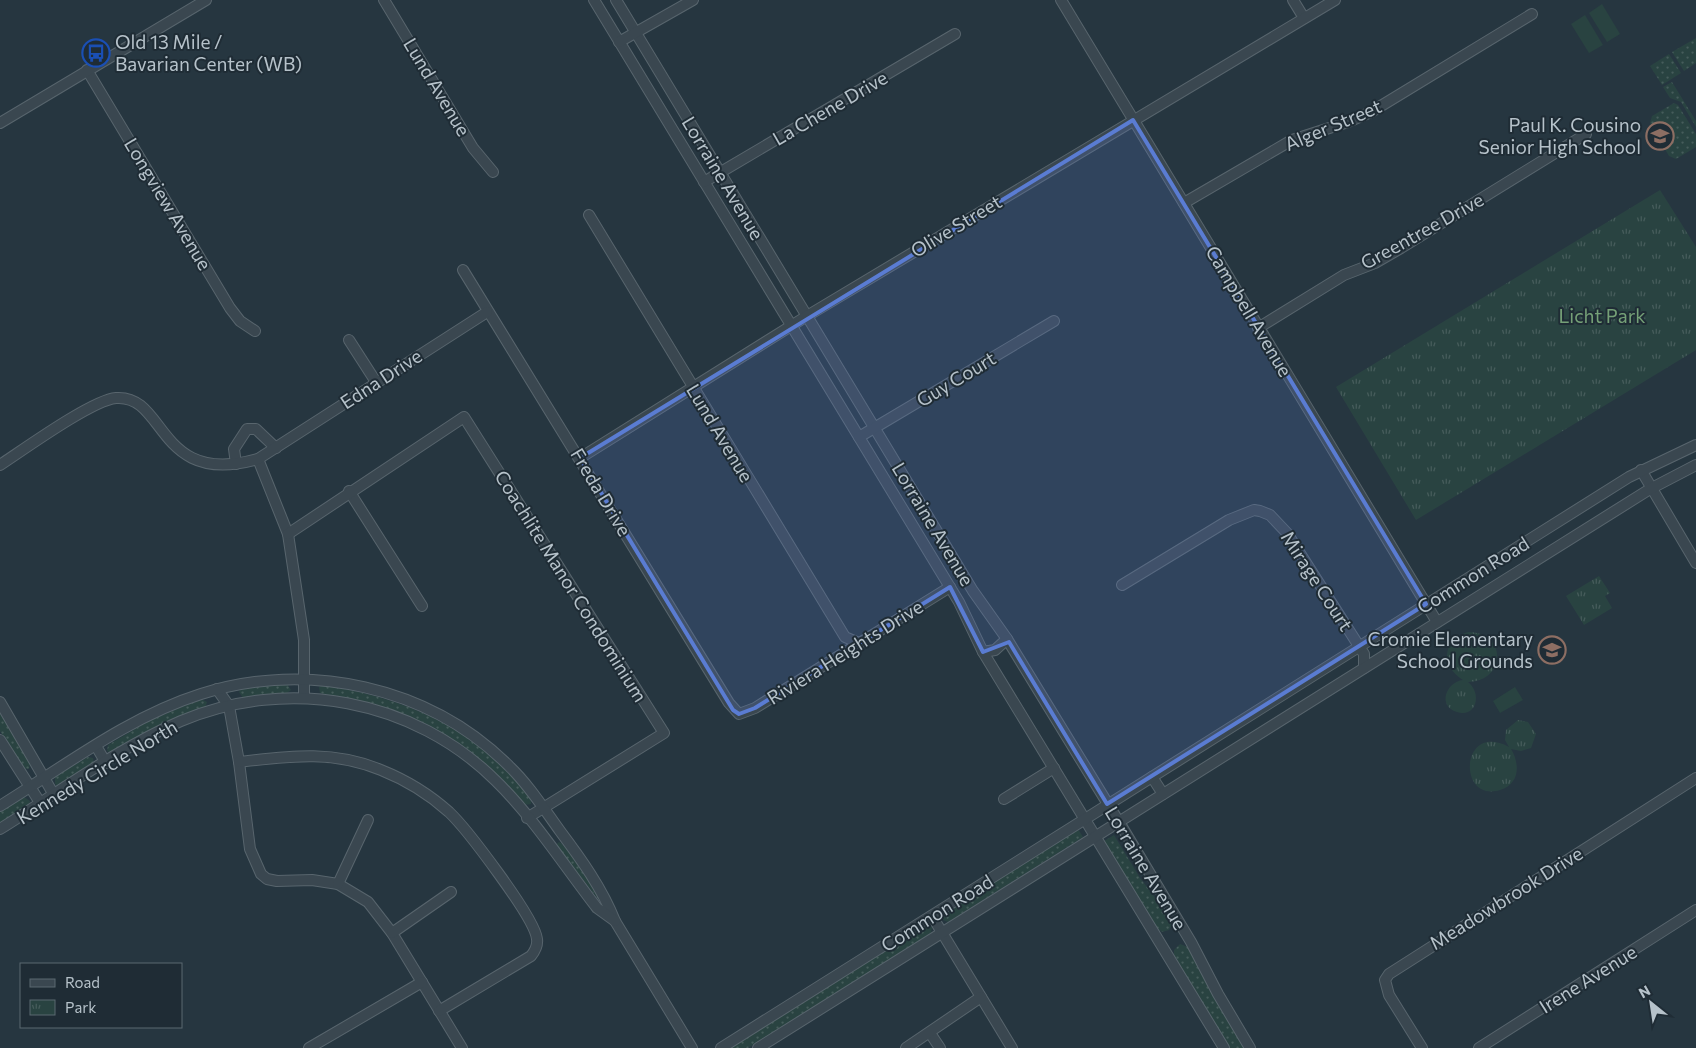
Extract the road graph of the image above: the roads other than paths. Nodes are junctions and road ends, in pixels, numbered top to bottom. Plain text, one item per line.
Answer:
1 (206, 0) edge
2 (384, 0) edge
3 (594, 0) edge
4 (616, 0) edge
5 (693, 0) edge
6 (1061, 0) edge
7 (1293, 0) edge
8 (1335, 0) edge
9 (1532, 14) dead end
10 (1304, 18) junction
11 (635, 32) junction
12 (955, 34) dead end
13 (619, 42) junction
14 (87, 70) junction
15 (1132, 120) junction
16 (0, 123) edge
17 (1586, 134) dead end
18 (493, 172) dead end
19 (720, 173) junction
20 (704, 182) junction
21 (1184, 203) junction
22 (589, 215) dead end
23 (463, 270) dead end
24 (488, 312) junction
25 (807, 316) junction
26 (1054, 321) dead end
27 (791, 326) junction
28 (1258, 328) junction
29 (255, 331) dead end
30 (349, 340) dead end
31 (376, 382) junction
32 (693, 388) junction
33 (874, 427) junction
34 (858, 437) junction
35 (1696, 445) edge
36 (276, 448) junction
37 (580, 458) junction
38 (258, 459) junction
39 (236, 464) junction
40 (0, 465) edge
41 (1696, 465) edge
42 (1641, 470) junction
43 (1650, 488) junction
44 (349, 491) junction
45 (288, 534) junction
46 (1696, 563) edge
47 (1122, 585) dead end
48 (950, 587) junction
49 (1426, 604) junction
50 (422, 606) dead end
51 (1437, 622) junction
52 (1007, 638) junction
53 (859, 643) junction
54 (1358, 646) junction
55 (983, 652) junction
56 (1364, 668) junction
57 (306, 679) junction
58 (217, 689) junction
59 (304, 698) junction
60 (0, 702) edge
61 (229, 706) junction
62 (739, 714) joint
63 (0, 740) edge
64 (96, 746) junction
65 (240, 762) junction
66 (106, 763) junction
67 (1054, 768) junction
68 (46, 777) junction
69 (1152, 777) junction
70 (1696, 778) edge
71 (29, 788) junction
72 (1163, 794) junction
73 (54, 795) junction
74 (1004, 799) dead end
75 (41, 804) junction
76 (1107, 804) junction
77 (0, 806) edge
78 (543, 807) junction
79 (527, 818) junction
80 (1084, 818) junction
81 (368, 820) dead end
82 (1119, 823) junction
83 (0, 829) edge
84 (1096, 837) junction
85 (338, 884) junction
86 (451, 892) dead end
87 (1696, 910) edge
88 (932, 916) junction
89 (615, 921) junction
90 (942, 932) junction
91 (392, 933) junction
92 (422, 982) junction
93 (981, 997) junction
94 (439, 1011) junction
95 (930, 1033) junction
96 (309, 1048) edge
97 (462, 1048) edge
98 (692, 1048) edge
99 (721, 1048) edge
100 (758, 1048) edge
101 (906, 1048) edge
102 (940, 1048) edge
103 (1012, 1048) edge
104 (1224, 1048) edge
105 (1250, 1048) edge
106 (1422, 1048) edge
107 (1479, 1048) edge

1 - 14 street
2 - 18 street, Lund Avenue
3 - 13 street, Lorraine Avenue
4 - 11 street, Lorraine Avenue
5 - 11 street
6 - 15 street, Campbell Avenue
7 - 10 street
8 - 10 street, Olive Street
9 - 21 street, Alger Street
10 - 15 street, Olive Street
11 - 13 street
11 - 19 street, Lorraine Avenue
12 - 19 street, La Chene Drive
13 - 20 street, Lorraine Avenue
14 - 16 street
14 - 29 street, Longview Avenue
15 - 21 street, Campbell Avenue
15 - 25 street, Olive Street
17 - 28 street, Greentree Drive
19 - 20 street, La Chene Drive
19 - 25 street, Lorraine Avenue
20 - 27 street, Lorraine Avenue
21 - 28 street, Campbell Avenue
22 - 32 street, Lund Avenue
23 - 24 street, Freda Drive
24 - 31 street, Edna Drive
24 - 37 street, Freda Drive
25 - 27 street, Olive Street
25 - 33 street, Lorraine Avenue
26 - 33 street, Guy Court
27 - 32 street, Olive Street
27 - 34 street, Lorraine Avenue
28 - 49 street, Campbell Avenue
30 - 31 street
31 - 36 street, Edna Drive
32 - 37 street, Olive Street
32 - 53 street, Lund Avenue
33 - 34 street, Guy Court
33 - 52 street, Lorraine Avenue
34 - 48 street, Lorraine Avenue
35 - 42 street, Common Road
36 - 38 street, Edna Drive
36 - 39 street
37 - 62 street, Freda Drive
38 - 39 street, Edna Drive
38 - 45 street
39 - 40 street, Edna Drive
41 - 43 street, Common Road
42 - 43 street
42 - 49 street, Common Road
43 - 46 street
43 - 51 street, Common Road
44 - 45 street, Coachlite Manor Condominium
44 - 50 street
44 - 78 street, Coachlite Manor Condominium
45 - 57 street
47 - 54 street, Mirage Court
48 - 53 street, Riviera Heights Drive
48 - 55 street, Lorraine Avenue
49 - 51 street, Campbell Avenue
49 - 54 street, Common Road
51 - 56 street, Common Road
52 - 55 street
52 - 76 street, Lorraine Avenue
53 - 62 street, Riviera Heights Drive
54 - 56 street, Mirage Court
54 - 69 street, Common Road
55 - 67 street, Lorraine Avenue
56 - 72 street, Common Road
57 - 58 street, Kennedy Circle North
57 - 59 street
57 - 78 street, Kennedy Circle North
58 - 61 street
58 - 64 street, Kennedy Circle North
59 - 61 street, Kennedy Circle North
59 - 79 street, Kennedy Circle North
60 - 68 street
61 - 65 street
61 - 66 street, Kennedy Circle North
63 - 71 street
64 - 66 street
64 - 68 street, Kennedy Circle North
65 - 85 street
65 - 94 street
66 - 73 street, Kennedy Circle North
67 - 74 street
67 - 80 street, Lorraine Avenue
68 - 71 street, Kennedy Circle North
68 - 73 street
69 - 72 street
69 - 76 street, Common Road
70 - 106 street, Meadowbrook Drive
71 - 75 street
71 - 77 street, Kennedy Circle North
72 - 82 street, Common Road
73 - 75 street, Kennedy Circle North
75 - 83 street, Kennedy Circle North
76 - 80 street, Common Road
76 - 82 street, Lorraine Avenue
78 - 79 street, Coachlite Manor Condominium
78 - 89 street, Kennedy Circle North
79 - 89 street, Kennedy Circle North
80 - 84 street, Lorraine Avenue
80 - 88 street, Common Road
81 - 85 street
82 - 84 street, Common Road
82 - 105 street, Lorraine Avenue
84 - 90 street, Common Road
84 - 104 street, Lorraine Avenue
85 - 91 street
86 - 91 street
87 - 107 street, Irene Avenue
88 - 90 street
88 - 99 street, Common Road
89 - 98 street, Kennedy Circle North
90 - 93 street
90 - 100 street, Common Road
91 - 92 street
92 - 94 street
92 - 96 street
93 - 95 street
93 - 103 street
94 - 97 street
95 - 101 street
95 - 102 street

